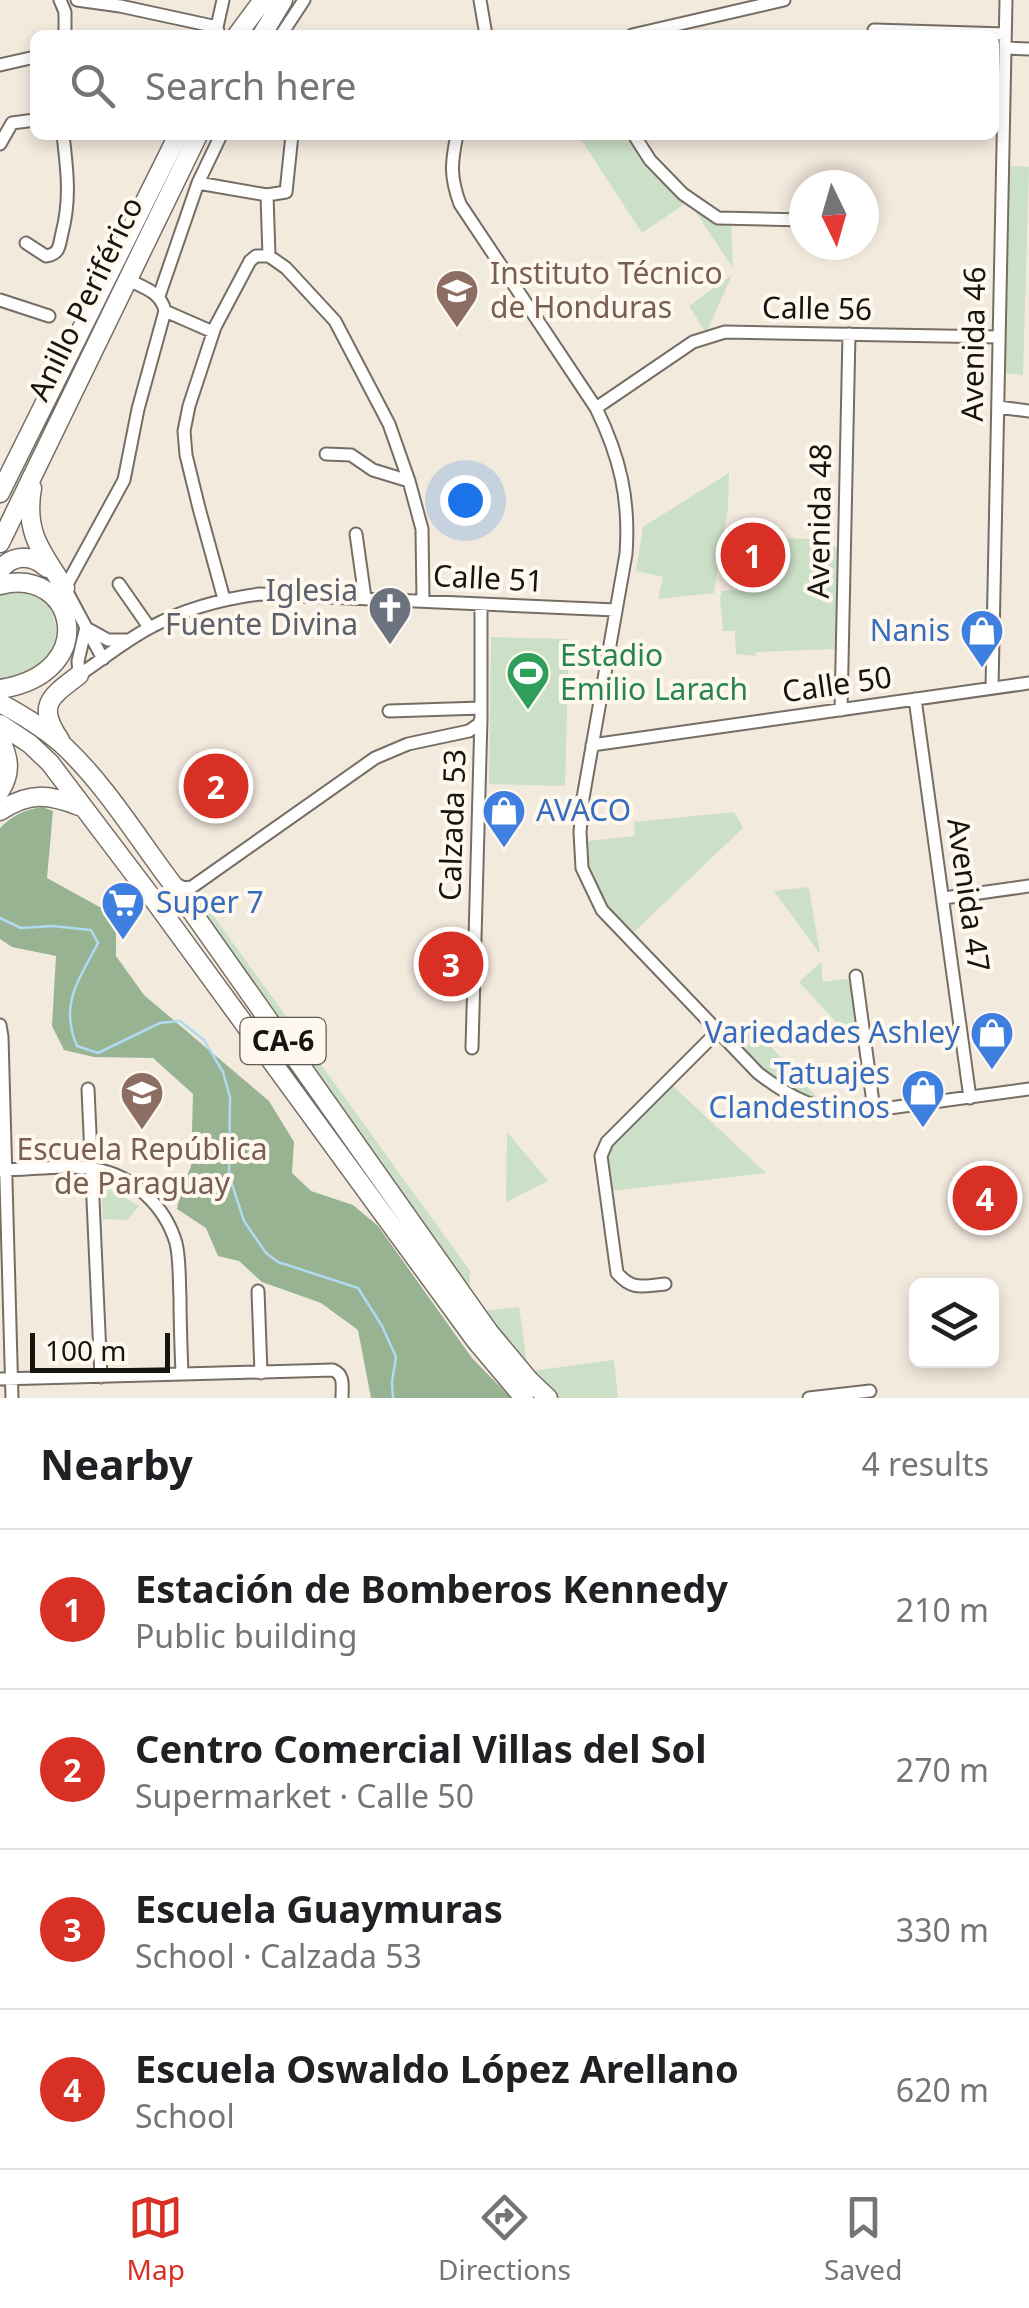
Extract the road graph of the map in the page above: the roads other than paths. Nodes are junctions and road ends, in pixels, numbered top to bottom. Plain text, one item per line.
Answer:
1 (60, 0) edge
2 (77, 0) edge
3 (223, 0) edge
4 (263, 0) edge
5 (304, 0) edge
6 (480, 0) edge
7 (1006, 0) edge
8 (780, 1) edge
9 (288, 8) edge
10 (65, 30) edge
11 (214, 30) edge
12 (218, 30) edge
13 (241, 30) edge
14 (267, 30) edge
15 (485, 30) edge
16 (654, 30) edge
17 (999, 34) edge
18 (1005, 34) junction
19 (1005, 48) junction
20 (1029, 49) edge
21 (30, 59) edge
22 (0, 66) edge
23 (30, 121) edge
24 (64, 140) edge
25 (176, 140) edge
26 (196, 140) edge
27 (219, 140) edge
28 (291, 140) edge
29 (456, 140) edge
30 (637, 140) edge
31 (0, 144) edge
32 (198, 183) junction
33 (267, 194) junction
34 (789, 220) edge
35 (26, 243) dead end
36 (269, 256) junction
37 (126, 280) junction
38 (158, 296) junction
39 (0, 300) edge
40 (165, 311) junction
41 (49, 316) dead end
42 (213, 332) junction
43 (849, 334) junction
44 (999, 337) junction
45 (998, 406) junction
46 (596, 408) junction
47 (1029, 412) edge
48 (32, 428) junction
49 (326, 454) dead end
50 (0, 465) edge
51 (36, 468) junction
52 (409, 481) junction
53 (0, 493) edge
54 (356, 534) dead end
55 (0, 543) edge
56 (0, 570) edge
57 (119, 584) dead end
58 (0, 585) edge
59 (65, 588) junction
60 (365, 598) junction
61 (224, 599) junction
62 (423, 601) junction
63 (482, 604) junction
64 (616, 610) junction
65 (86, 628) junction
66 (149, 628) junction
67 (133, 639) junction
68 (103, 659) junction
69 (79, 675) junction
70 (1029, 683) edge
71 (992, 688) junction
72 (0, 689) edge
73 (916, 699) junction
74 (0, 703) edge
75 (840, 710) junction
76 (389, 711) dead end
77 (481, 713) junction
78 (0, 724) edge
79 (0, 738) edge
80 (63, 744) junction
81 (592, 745) junction
82 (0, 791) edge
83 (82, 808) junction
84 (0, 811) edge
85 (171, 882) junction
86 (1029, 886) edge
87 (944, 898) junction
88 (856, 976) dead end
89 (0, 1026) edge
90 (717, 1032) junction
91 (472, 1048) dead end
92 (88, 1089) dead end
93 (1029, 1089) edge
94 (970, 1098) junction
95 (874, 1110) junction
96 (91, 1168) junction
97 (3, 1170) edge
98 (665, 1284) dead end
99 (258, 1292) dead end
100 (5, 1296) edge
101 (262, 1373) junction
102 (182, 1374) junction
103 (101, 1377) junction
104 (6, 1379) edge
105 (870, 1391) dead end
106 (12, 1398) edge
107 (342, 1398) edge
108 (524, 1398) edge
109 (548, 1398) edge
110 (810, 1398) edge

1 - 10 street
2 - 11 street
3 - 12 street
4 - 13 highway
5 - 9 street
6 - 15 street
7 - 18 street, Avenida 46
8 - 16 street
9 - 14 highway
17 - 18 street
18 - 19 street, Avenida 46
19 - 20 street
19 - 44 street, Avenida 46
21 - 22 street
23 - 31 street
24 - 35 street
25 - 48 highway, Anillo Periférico
26 - 37 highway, Anillo Periférico
27 - 32 street
28 - 33 street
29 - 46 street
30 - 34 street
32 - 33 street
32 - 38 street
33 - 36 street
36 - 42 street
36 - 52 street
37 - 38 street
37 - 51 highway, Anillo Periférico
38 - 40 street
39 - 41 street
40 - 42 street
40 - 59 street
42 - 61 street
43 - 44 street, Calle 56
43 - 46 street, Calle 56
43 - 75 street, Avenida 48
44 - 45 street, Avenida 46
45 - 47 street
45 - 71 street, Avenida 46
46 - 64 street
48 - 50 highway
48 - 53 highway, Anillo Periférico
49 - 52 street
51 - 55 highway, Anillo Periférico
51 - 59 highway
52 - 62 street
54 - 60 street
56 - 59 highway
57 - 66 street
58 - 72 highway
59 - 65 street
60 - 61 street, Calle 51
60 - 62 street, Calle 51
61 - 66 street, Calle 51
62 - 63 street, Calle 51
63 - 64 street, Calle 51
63 - 77 street, Calzada 53
64 - 81 street
65 - 67 street
65 - 68 street
65 - 69 street
66 - 67 street, Calle 51
67 - 68 street, Calle 51
68 - 69 street, Calle 51
69 - 80 highway
70 - 71 street, Calle 50
71 - 73 street, Calle 50
73 - 75 street, Calle 50
73 - 87 street, Avenida 47
74 - 80 highway, CA-6
75 - 81 street, Calle 50
76 - 77 street
77 - 85 street
77 - 91 street, Calzada 53
78 - 83 highway, CA-6
79 - 82 highway
80 - 85 highway, CA-6
81 - 90 street
83 - 84 highway
83 - 108 highway, CA-6
85 - 109 highway, CA-6
86 - 87 street
87 - 94 street, Avenida 47
88 - 95 street
89 - 97 street
90 - 95 street
90 - 98 street
92 - 96 street
93 - 94 street
94 - 95 street
96 - 97 street
96 - 102 street
96 - 103 street
97 - 100 street
99 - 101 street
100 - 104 street
101 - 102 street
101 - 107 street
102 - 103 street
103 - 104 street
104 - 106 street
105 - 110 street

